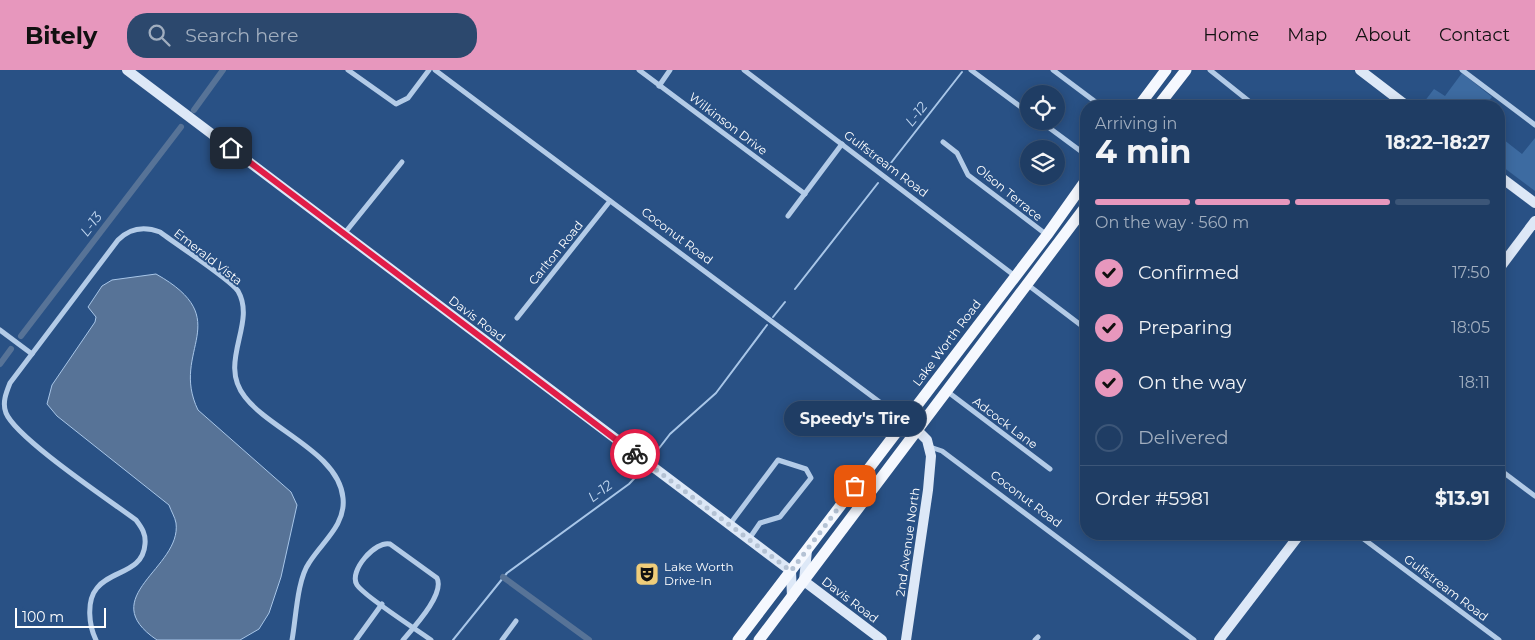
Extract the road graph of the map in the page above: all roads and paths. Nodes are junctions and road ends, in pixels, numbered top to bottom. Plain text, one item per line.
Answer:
1 (127, 70) edge
2 (348, 70) edge
3 (429, 70) edge
4 (435, 70) edge
5 (638, 70) edge
6 (670, 70) edge
7 (744, 70) edge
8 (971, 70) edge
9 (1052, 70) edge
10 (1166, 70) edge
11 (1186, 70) edge
12 (1210, 70) edge
13 (1360, 70) edge
14 (1462, 70) edge
15 (659, 86) junction
16 (1093, 100) edge
17 (1144, 100) edge
18 (1167, 100) edge
19 (1248, 100) edge
20 (1399, 100) edge
21 (1502, 100) edge
22 (1505, 102) edge
23 (1020, 106) edge
24 (1535, 125) edge
25 (1052, 130) edge
26 (943, 142) dead end
27 (842, 144) junction
28 (1080, 151) edge
29 (402, 162) dead end
30 (1505, 180) edge
31 (1080, 188) edge
32 (805, 194) junction
33 (610, 201) junction
34 (1535, 203) edge
35 (1080, 214) edge
36 (788, 216) dead end
37 (1535, 221) edge
38 (344, 234) junction
39 (1047, 235) junction
40 (1505, 261) edge
41 (1016, 276) junction
42 (1028, 285) junction
43 (517, 318) dead end
44 (1080, 324) edge
45 (999, 325) junction
46 (0, 330) edge
47 (32, 354) junction
48 (933, 384) junction
49 (948, 392) junction
50 (905, 421) junction
51 (918, 431) junction
52 (930, 447) junction
53 (1050, 469) dead end
54 (888, 471) junction
55 (1505, 474) edge
56 (1535, 496) edge
57 (730, 524) junction
58 (749, 539) junction
59 (1295, 540) edge
60 (1365, 540) edge
61 (806, 550) junction
62 (791, 571) junction
63 (804, 581) junction
64 (792, 597) junction
65 (382, 604) junction
66 (516, 621) dead end
67 (414, 627) junction
68 (96, 640) edge
69 (292, 640) edge
70 (356, 640) edge
71 (403, 640) edge
72 (431, 640) edge
73 (502, 640) edge
74 (738, 640) edge
75 (759, 640) edge
76 (882, 640) edge
77 (906, 640) edge
78 (1194, 640) edge
79 (1219, 640) edge
80 (1499, 640) edge

1 - 38 street, Davis Road
2 - 3 street
4 - 33 street, Coconut Road
5 - 15 street, Wilkinson Drive
6 - 15 street
7 - 27 street, Gulfstream Road
8 - 23 street
9 - 16 street
10 - 17 main road
11 - 18 main road
12 - 19 street
13 - 20 street
14 - 21 street
15 - 32 street, Wilkinson Drive
22 - 24 street
25 - 28 street
26 - 39 street, Olson Terrace
27 - 32 street
27 - 41 street, Gulfstream Road
29 - 38 street
30 - 34 street
31 - 39 main road, Lake Worth Road
32 - 36 street
33 - 43 street, Carlton Road
33 - 50 street, Coconut Road
35 - 42 main road
37 - 40 street
38 - 57 street, Davis Road
39 - 41 main road, Lake Worth Road
39 - 42 main road
41 - 45 main road
41 - 48 main road, Lake Worth Road
42 - 44 street
42 - 45 main road
45 - 49 main road
46 - 47 street
47 - 68 street, Emerald Vista
47 - 69 street, Emerald Vista
48 - 50 main road, Lake Worth Road
48 - 51 main road
49 - 51 main road
49 - 53 street, Adcock Lane
50 - 54 main road
50 - 61 main road, Lake Worth Road
51 - 52 street, Coconut Road
51 - 54 main road
52 - 77 street, 2nd Avenue North
52 - 78 street, Coconut Road
54 - 63 main road
55 - 56 street
57 - 58 street, Davis Road
57 - 58 street
58 - 62 street, Davis Road
59 - 79 street
60 - 80 street, Gulfstream Road
61 - 62 main road, Lake Worth Road
61 - 63 street, Davis Road
62 - 64 street
62 - 74 main road, Lake Worth Road
63 - 64 main road
63 - 76 street, Davis Road
64 - 75 main road
65 - 67 street
65 - 67 street
65 - 70 street
66 - 73 street
67 - 71 street
67 - 72 street

